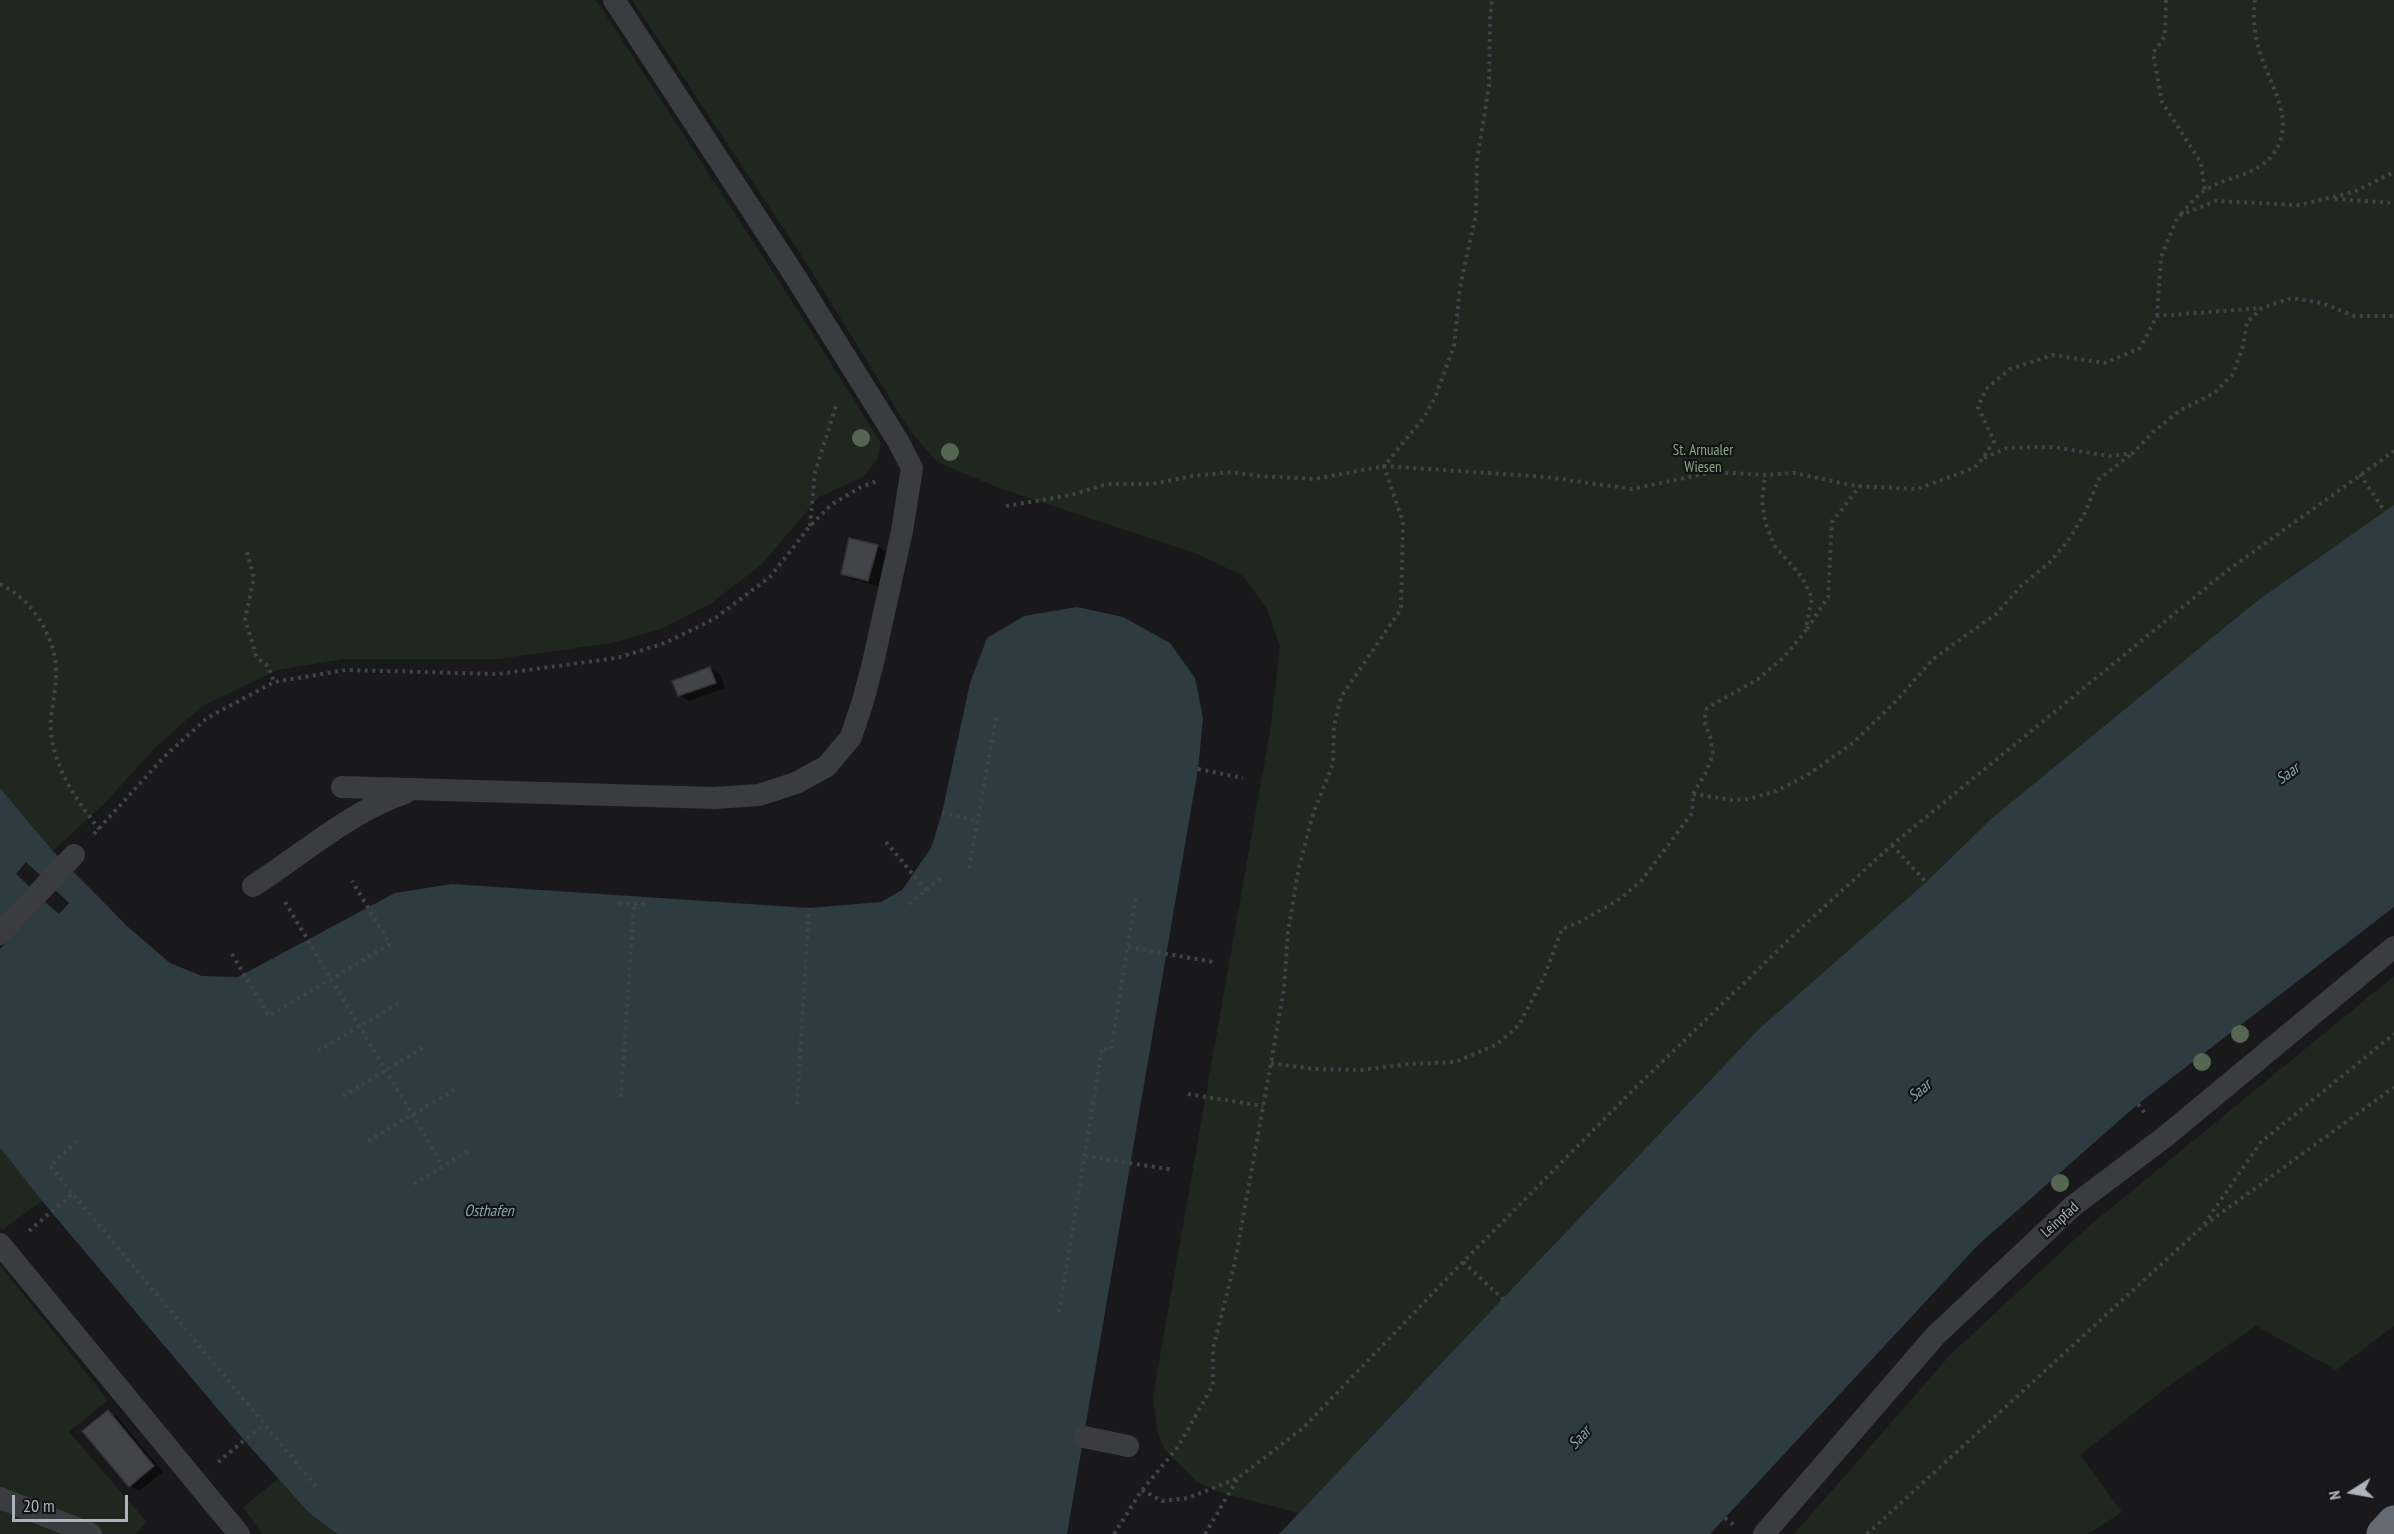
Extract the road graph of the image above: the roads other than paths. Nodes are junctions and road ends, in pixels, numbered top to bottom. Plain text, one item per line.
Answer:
1 (614, 0) edge
2 (342, 787) dead end
3 (418, 789) junction
4 (74, 855) road end
5 (253, 886) dead end
6 (0, 934) edge
7 (2394, 947) edge
8 (3, 1247) edge
9 (1084, 1437) dead end
10 (1128, 1446) dead end
11 (0, 1498) edge
12 (2394, 1522) edge
13 (91, 1534) edge
14 (239, 1534) edge
15 (1764, 1534) edge
16 (2383, 1534) edge

1 - 3 lane
2 - 3 lane
3 - 5 lane
4 - 6 lane
7 - 15 lane, Leinpfad
8 - 14 lane
9 - 10 lane
11 - 13 lane
12 - 16 highway

